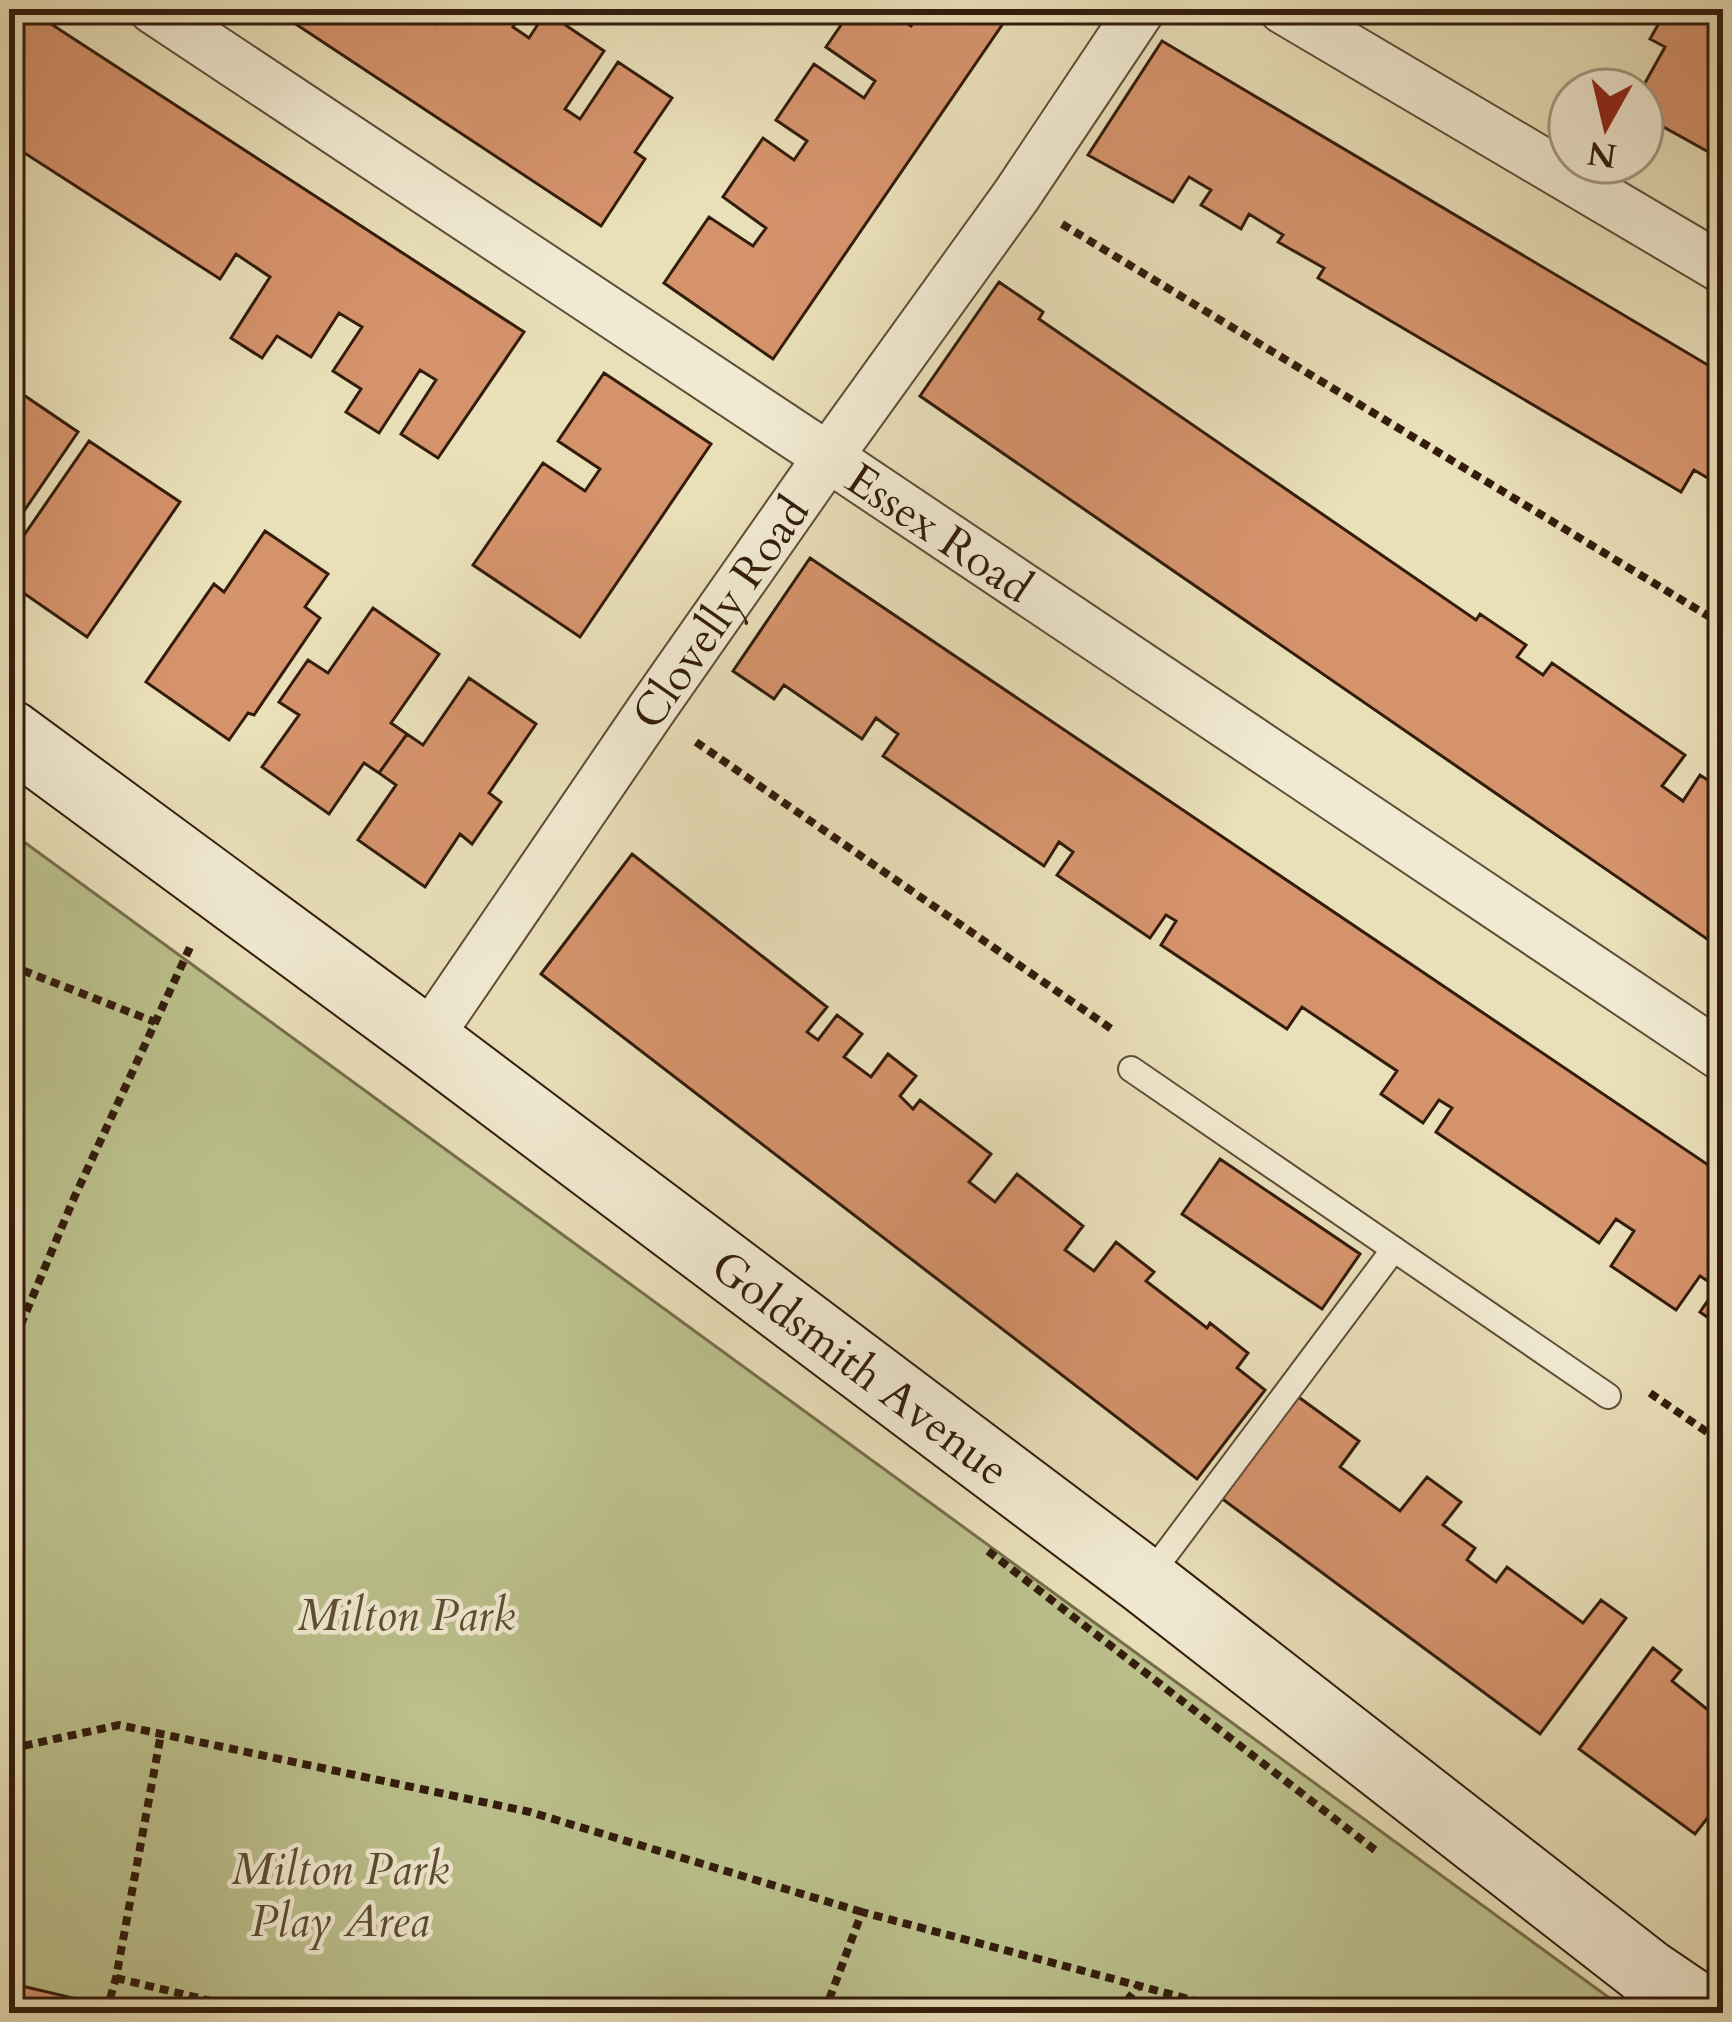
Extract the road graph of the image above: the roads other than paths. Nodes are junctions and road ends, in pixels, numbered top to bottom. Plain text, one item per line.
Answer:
1 (153, 9) edge
2 (1141, 9) edge
3 (1283, 9) edge
4 (1723, 269) edge
5 (828, 457) junction
6 (9, 734) edge
7 (426, 1040) junction
8 (1723, 1057) edge
9 (1131, 1069) road end
10 (1394, 1249) junction
11 (1608, 1396) road end
12 (1145, 1581) junction
13 (1706, 2013) edge

1 - 5 street, Essex Road
2 - 5 street, Clovelly Road
3 - 4 street
5 - 7 street, Clovelly Road
5 - 8 street, Essex Road
6 - 7 main road, Goldsmith Avenue
7 - 12 main road, Goldsmith Avenue
9 - 10 lane
10 - 11 lane
10 - 12 lane
12 - 13 main road, Goldsmith Avenue

